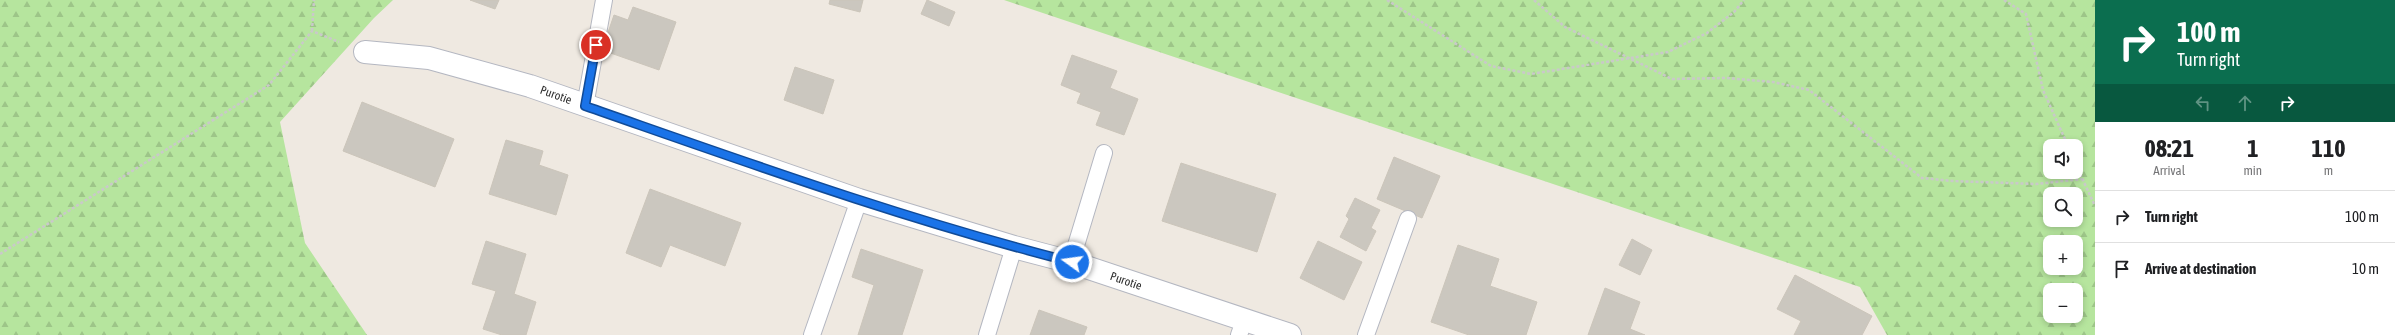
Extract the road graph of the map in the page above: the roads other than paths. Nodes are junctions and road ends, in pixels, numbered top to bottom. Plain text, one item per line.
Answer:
1 (604, 0) edge
2 (365, 52) road end
3 (585, 106) junction
4 (1104, 153) dead end
5 (859, 200) junction
6 (1408, 219) dead end
7 (1014, 247) junction
8 (1072, 262) junction
9 (1241, 328) edge
10 (812, 335) edge
11 (987, 335) edge
12 (1290, 335) edge
13 (1366, 335) edge

1 - 3 lane
2 - 3 street, Purotie
3 - 5 street, Purotie
4 - 8 lane
5 - 7 street, Purotie
5 - 10 lane
6 - 13 lane
7 - 8 street, Purotie
7 - 11 lane
8 - 9 street, Purotie
9 - 12 street, Purotie

